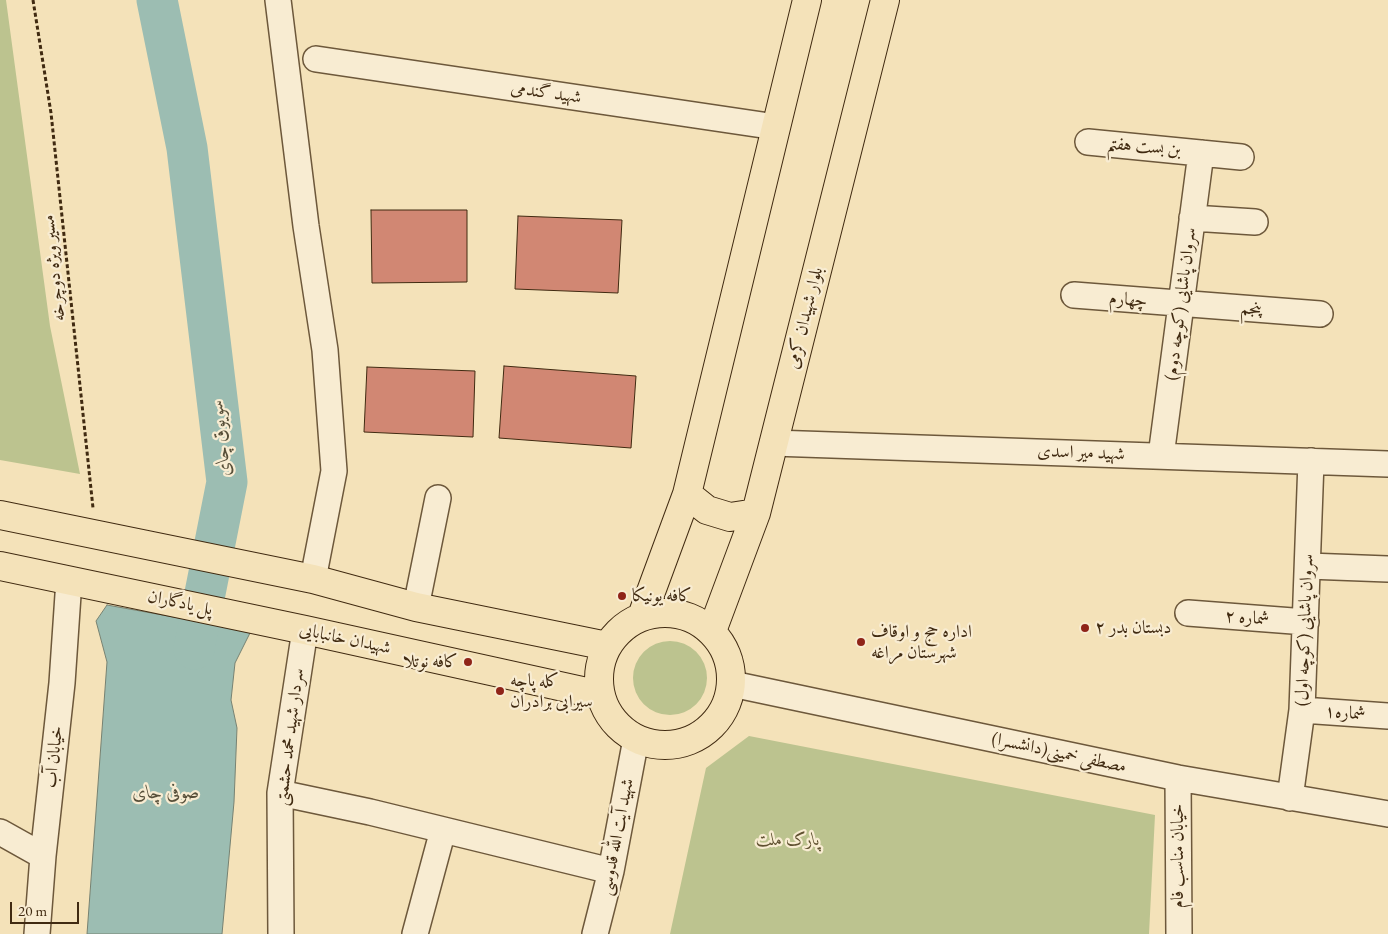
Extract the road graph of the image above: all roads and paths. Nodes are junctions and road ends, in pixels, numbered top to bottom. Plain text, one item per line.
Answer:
1 (33, 0) edge
2 (278, 0) edge
3 (807, 0) edge
4 (885, 0) edge
5 (316, 59) dead end
6 (776, 127) junction
7 (1088, 142) dead end
8 (1200, 153) junction
9 (1241, 157) dead end
10 (1192, 218) junction
11 (1255, 222) dead end
12 (1074, 295) dead end
13 (1181, 304) junction
14 (1320, 314) dead end
15 (773, 442) junction
16 (1161, 456) junction
17 (1311, 461) junction
18 (1388, 464) edge
19 (687, 494) junction
20 (438, 498) dead end
21 (756, 513) junction
22 (0, 515) edge
23 (100, 536) junction
24 (0, 566) edge
25 (1308, 566) junction
26 (1388, 569) edge
27 (313, 579) junction
28 (69, 580) junction
29 (416, 607) junction
30 (1188, 613) dead end
31 (642, 616) junction
32 (265, 621) joint
33 (1306, 622) junction
34 (305, 630) junction
35 (712, 631) junction
36 (608, 646) junction
37 (732, 684) junction
38 (600, 696) junction
39 (1302, 710) junction
40 (1388, 716) edge
41 (636, 739) junction
42 (1178, 778) junction
43 (280, 793) junction
44 (1290, 798) junction
45 (1388, 814) edge
46 (443, 830) junction
47 (0, 832) edge
48 (43, 856) junction
49 (611, 871) junction
50 (37, 934) edge
51 (281, 934) edge
52 (415, 934) edge
53 (595, 934) edge
54 (1179, 934) edge

1 - 23 path, مسیر ویژه دوچرخه
2 - 27 street
3 - 6 main road
4 - 15 main road, بلوار شهیدان کرمی
5 - 6 street, شهید گندمی
6 - 19 main road
7 - 8 street, بن بست هفتم
8 - 9 street, بن بست هفتم
8 - 10 street, سروان پاشایی (کوچه دوم)
10 - 11 street
10 - 13 street, سروان پاشایی (کوچه دوم)
12 - 13 street, چهارم
13 - 14 street, پنجم
13 - 16 street, سروان پاشایی (کوچه دوم)
15 - 16 street, شهید میر اسدی
15 - 21 main road, بلوار شهیدان کرمی
16 - 17 street, شهید میر اسدی
17 - 18 street, شهید میر اسدی
17 - 25 street, سروان پاشایی (کوچه اول)
19 - 21 main road
19 - 31 main road
20 - 29 street
21 - 35 main road, بلوار شهیدان کرمی
22 - 23 main road
23 - 27 main road
24 - 28 main road
25 - 26 street
25 - 33 street, سروان پاشایی (کوچه اول)
27 - 29 main road
28 - 32 main road, پل یادگاران
28 - 48 street, خیابان آب
29 - 36 main road
30 - 33 street, شماره ۲
31 - 35 main road
31 - 36 main road
32 - 34 main road, شهیدان خانبابایی
33 - 39 street, سروان پاشایی (کوچه اول)
34 - 38 main road, شهیدان خانبابایی
34 - 43 street, سردار شهید محمد حشمتی
35 - 37 main road
36 - 38 main road
37 - 41 main road
37 - 42 street, (دانشسرا)مصطفی خمینی
38 - 41 main road
39 - 40 street, شماره۱
39 - 44 street, سروان پاشایی (کوچه اول)
41 - 49 street, شهید آیت الله قدوسی
42 - 44 street, (دانشسرا)مصطفی خمینی
42 - 54 street, خیابان مناسب فام
43 - 46 street
43 - 51 street, سردار شهید محمد حشمتی
44 - 45 street, (دانشسرا)مصطفی خمینی
46 - 49 street
46 - 52 street
47 - 48 street
48 - 50 street, خیابان آب
49 - 53 street, شهید آیت الله قدوسی

